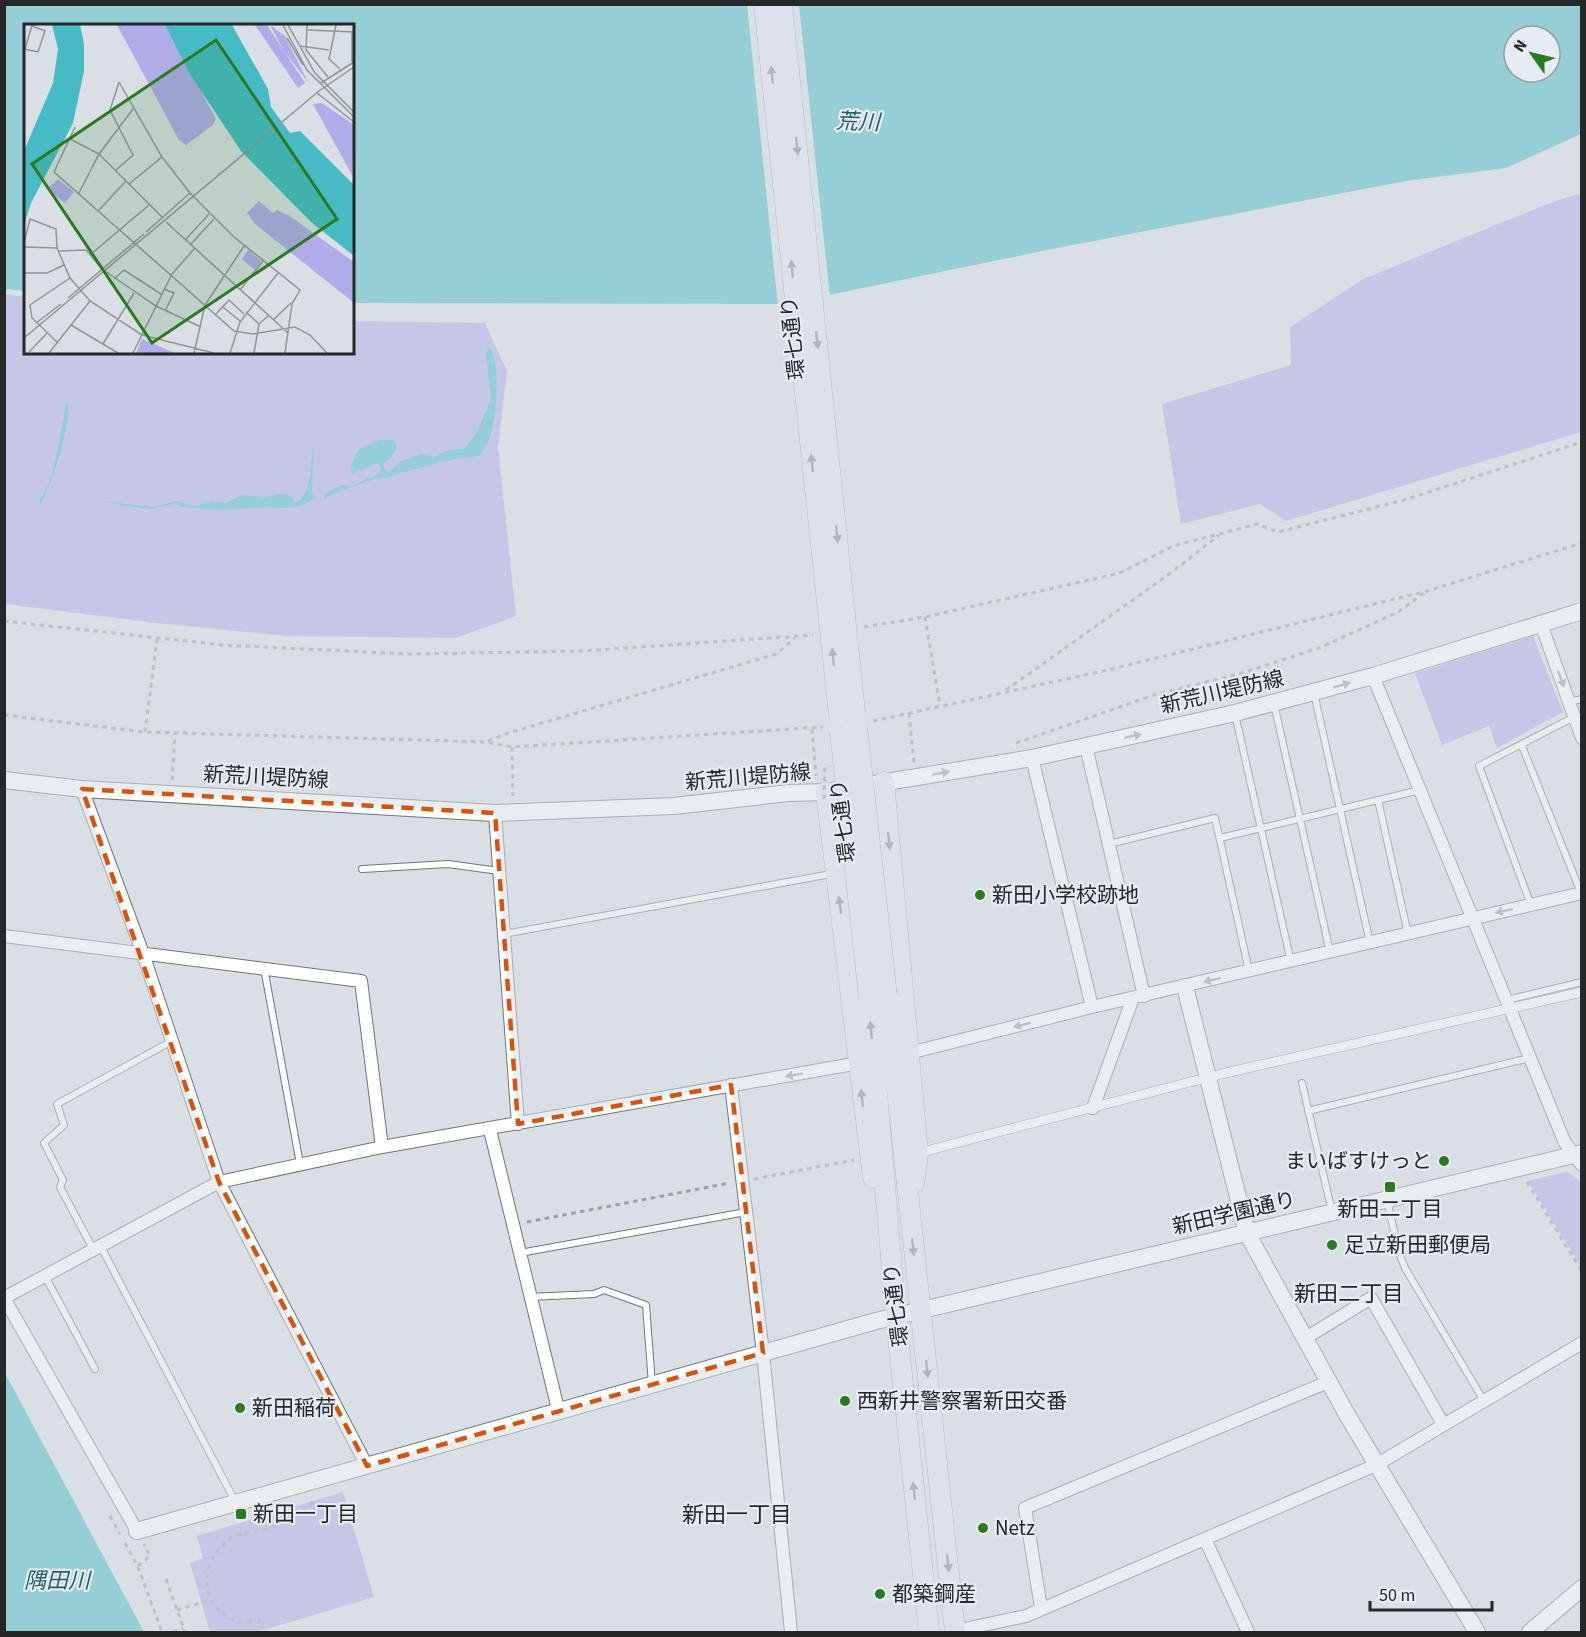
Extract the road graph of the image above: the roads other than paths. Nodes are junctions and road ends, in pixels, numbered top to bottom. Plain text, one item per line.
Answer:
1 (764, 4) edge
2 (782, 4) edge
3 (1581, 611) edge
4 (1540, 624) junction
5 (1373, 676) junction
6 (1314, 693) junction
7 (1575, 700) edge
8 (1274, 704) junction
9 (1235, 713) junction
10 (1575, 717) junction
11 (848, 722) junction
12 (1581, 738) edge
13 (1086, 746) junction
14 (1522, 746) junction
15 (1032, 758) junction
16 (4, 780) edge
17 (884, 782) junction
18 (82, 789) junction
19 (1421, 790) junction
20 (822, 795) junction
21 (1377, 800) junction
22 (1341, 809) junction
23 (495, 813) junction
24 (1300, 819) junction
25 (1260, 828) junction
26 (1220, 838) junction
27 (1109, 844) junction
28 (362, 870) dead end
29 (500, 871) junction
30 (831, 874) dead end
31 (1581, 893) edge
32 (1531, 905) junction
33 (1473, 918) junction
34 (504, 934) junction
35 (1408, 934) junction
36 (4, 936) edge
37 (1370, 943) junction
38 (142, 951) junction
39 (1330, 953) junction
40 (1291, 962) junction
41 (264, 968) junction
42 (1249, 971) junction
43 (1581, 982) edge
44 (1185, 987) junction
45 (1581, 992) edge
46 (878, 997) junction
47 (1138, 997) junction
48 (1509, 1005) junction
49 (1092, 1007) junction
50 (171, 1041) junction
51 (909, 1053) junction
52 (1530, 1058) junction
53 (859, 1063) junction
54 (1207, 1079) junction
55 (1302, 1083) dead end
56 (731, 1085) junction
57 (1093, 1108) junction
58 (1308, 1111) junction
59 (518, 1124) junction
60 (490, 1130) junction
61 (382, 1147) junction
62 (918, 1153) junction
63 (1578, 1158) edge
64 (300, 1165) junction
65 (219, 1182) junction
66 (1387, 1199) junction
67 (909, 1204) junction
68 (746, 1212) junction
69 (1332, 1213) junction
70 (888, 1216) junction
71 (1247, 1233) junction
72 (97, 1247) junction
73 (520, 1253) junction
74 (45, 1276) junction
75 (529, 1298) junction
76 (921, 1311) junction
77 (896, 1317) junction
78 (1304, 1339) junction
79 (1581, 1342) edge
80 (763, 1353) junction
81 (95, 1369) dead end
82 (1328, 1382) junction
83 (652, 1385) junction
84 (1484, 1401) junction
85 (558, 1413) junction
86 (1443, 1424) junction
87 (1376, 1465) junction
88 (367, 1466) junction
89 (237, 1503) junction
90 (137, 1531) joint
91 (1205, 1539) junction
92 (1581, 1588) edge
93 (1041, 1608) junction
94 (791, 1632) edge
95 (929, 1632) edge
96 (955, 1632) edge
97 (1248, 1632) edge
98 (1477, 1632) edge
99 (1530, 1632) edge

11 -> 1 main road, 環七通り, bridge
2 -> 11 main road, 環七通り, bridge
3 - 4 street, 新荒川堤防線
4 - 5 street, 新荒川堤防線
4 -> 7 street
6 -> 5 street, 新荒川堤防線
5 - 19 street
6 - 8 street, 新荒川堤防線
6 - 22 lane
7 - 10 street
8 - 9 street, 新荒川堤防線
8 - 24 lane
13 -> 9 street, 新荒川堤防線
9 - 25 lane
10 - 12 street
10 - 14 lane
11 - 46 main road, 環七通り, bridge
13 - 15 street, 新荒川堤防線
13 - 27 street
14 - 31 lane
14 - 32 lane
17 -> 15 street, 新荒川堤防線
15 - 49 street
16 - 18 street, 新荒川堤防線
17 - 20 street, 新荒川堤防線
17 -> 51 main road
18 - 23 street, 新荒川堤防線
18 - 38 street
19 - 21 lane
19 - 33 street
20 - 23 street, 新荒川堤防線
53 -> 20 main road
21 - 22 lane
21 - 35 lane
22 - 24 lane
22 - 37 lane
23 - 29 street
24 - 25 lane
24 - 39 lane
25 - 26 lane
25 - 40 lane
26 - 27 lane
26 - 42 lane
27 - 47 street
28 - 29 lane
29 - 34 street
30 - 34 lane
31 - 32 street
32 -> 33 street
33 - 35 street
33 - 48 street
34 - 59 street
35 - 37 street
36 - 38 street
37 - 39 street
38 - 41 street
38 - 50 street
39 - 40 street
40 - 42 street
41 - 61 street
41 - 64 lane
42 -> 44 street
43 - 48 lane
44 - 47 street
44 - 54 street
45 - 48 street
46 - 67 main road, 環七通り
70 -> 46 main road, 環七通り
47 - 49 street
47 - 57 street
48 - 52 street
48 - 54 street
49 -> 51 street
50 - 65 street
50 - 72 lane
51 - 62 main road
52 - 58 lane
52 - 63 street
53 -> 56 street
70 -> 53 main road
54 - 57 street
54 - 71 street
55 - 58 lane
56 - 59 street
56 - 68 street
57 - 62 street
58 - 69 lane
59 - 60 street
60 - 61 street
60 - 73 street
61 - 64 street
62 - 67 main road
63 - 66 street, 新田学園通り
64 - 65 street
65 - 72 street
65 - 88 street
66 - 69 street, 新田学園通り
66 - 84 lane
67 -> 76 main road, 環七通り
68 - 73 lane
68 - 80 street
69 - 71 street, 新田学園通り
70 - 77 main road, 環七通り
71 - 76 street, 新田学園通り
71 - 78 street
72 - 74 street
72 - 89 lane
73 - 75 street
74 - 81 lane
74 - 90 street
75 - 83 lane
75 - 85 street
76 - 77 street, 新田学園通り
76 -> 96 main road, 環七通り
77 - 80 street, 新田学園通り
95 -> 77 main road, 環七通り
78 - 82 street
78 - 86 street
79 - 84 street
80 - 83 street, 新田学園通り
80 - 94 street
82 - 87 street
82 - 93 street
83 - 85 street, 新田学園通り
84 - 86 street
85 - 88 street, 新田学園通り
86 - 87 street
87 - 91 street
87 - 98 street
88 - 89 street, 新田学園通り
89 - 90 street, 新田学園通り
91 - 93 street
91 - 97 street
92 - 99 street
93 - 96 street

